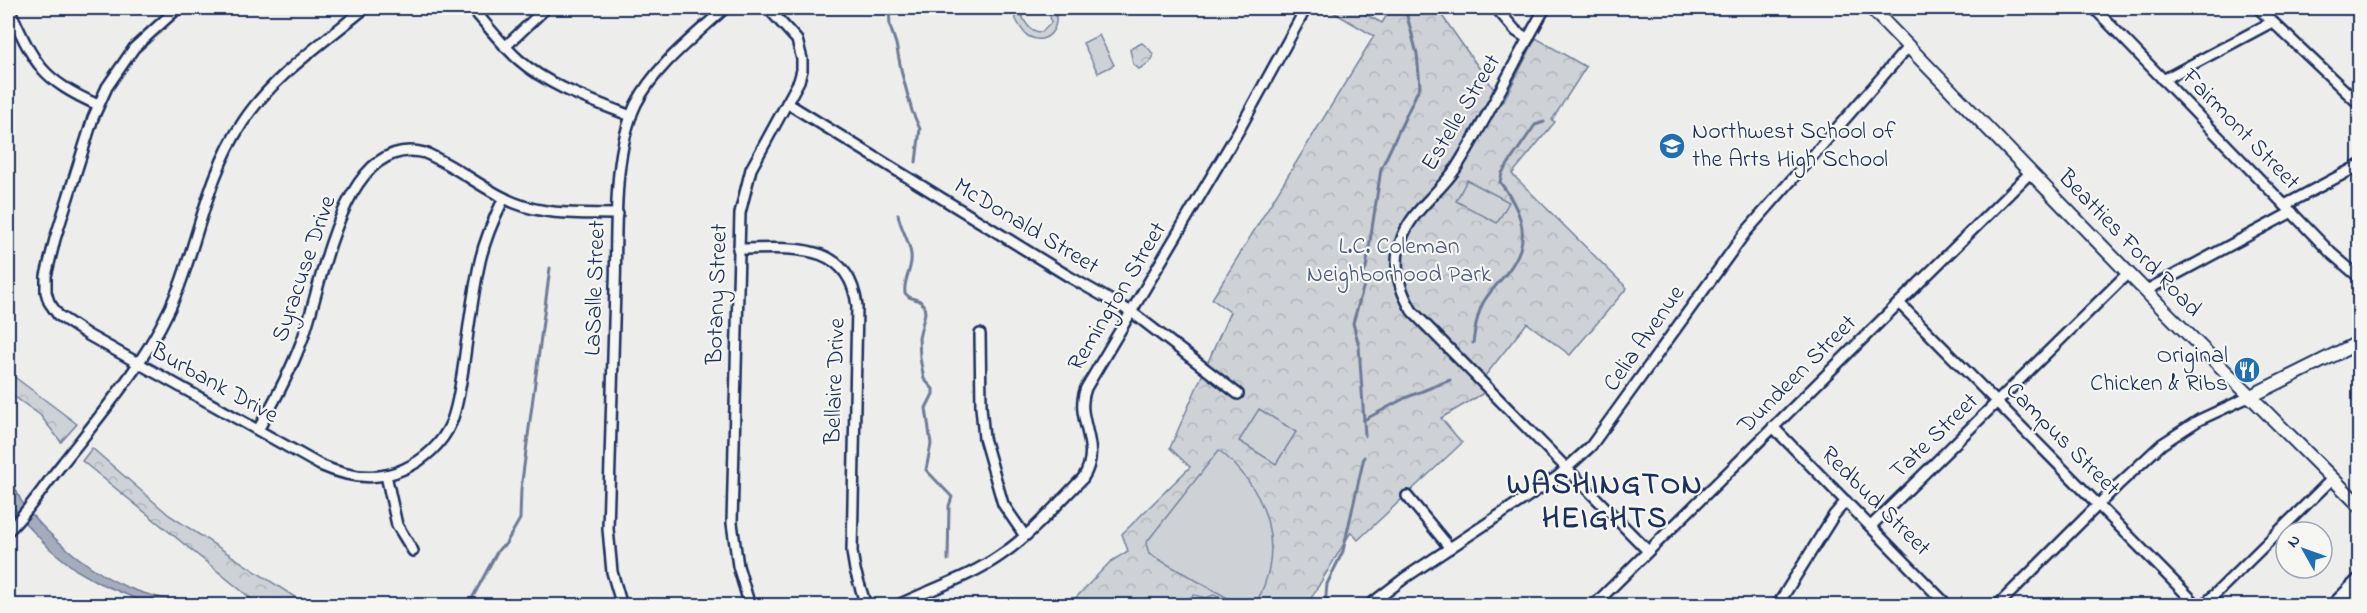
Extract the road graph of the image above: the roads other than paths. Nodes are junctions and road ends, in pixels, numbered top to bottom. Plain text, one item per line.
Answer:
1 (9, 8) edge
2 (178, 8) edge
3 (365, 8) edge
4 (472, 8) edge
5 (546, 8) edge
6 (725, 8) edge
7 (768, 8) edge
8 (1306, 8) edge
9 (1496, 8) edge
10 (1545, 8) edge
11 (1871, 8) edge
12 (2094, 8) edge
13 (2258, 8) edge
14 (2272, 22) junction
15 (1528, 39) junction
16 (1909, 46) junction
17 (505, 47) junction
18 (2163, 80) junction
19 (787, 103) junction
20 (98, 105) junction
21 (2360, 105) edge
22 (631, 116) junction
23 (2360, 165) edge
24 (2030, 173) junction
25 (504, 198) junction
26 (2285, 205) junction
27 (2292, 212) junction
28 (618, 214) junction
29 (738, 249) junction
30 (2128, 273) junction
31 (2360, 278) edge
32 (2145, 291) junction
33 (1899, 303) junction
34 (1133, 313) junction
35 (980, 334) dead end
36 (2360, 342) edge
37 (138, 364) junction
38 (1238, 394) dead end
39 (2251, 396) junction
40 (1998, 402) junction
41 (1773, 427) junction
42 (258, 430) junction
43 (1568, 468) junction
44 (386, 475) junction
45 (2332, 479) junction
46 (1407, 496) dead end
47 (1846, 501) junction
48 (2099, 504) junction
49 (2360, 506) edge
50 (1871, 526) junction
51 (11, 528) edge
52 (1025, 536) junction
53 (1450, 548) junction
54 (412, 551) dead end
55 (1648, 551) junction
56 (2360, 582) edge
57 (2360, 598) edge
58 (619, 605) edge
59 (750, 606) edge
60 (866, 606) edge
61 (896, 606) edge
62 (1368, 606) edge
63 (1593, 606) edge
64 (1777, 606) edge
65 (1948, 606) edge
66 (1997, 606) edge
67 (2198, 606) edge
68 (2203, 606) edge
69 (2337, 606) edge
70 (2352, 606) edge

1 - 20 street
2 - 20 street, Burbank Drive
3 - 37 street
4 - 17 street
5 - 17 street
6 - 22 street, LaSalle Street
7 - 19 street, Botany Street
8 - 34 street, Remington Street
9 - 15 street
10 - 15 street, Estelle Street
11 - 16 main road, Beatties Ford Road
12 - 18 street, Fairmont Street
13 - 14 street
14 - 18 street
14 - 21 street
15 - 43 street, Estelle Street
16 - 24 main road, Beatties Ford Road
16 - 43 street, Celia Avenue
17 - 22 street
18 - 26 street, Fairmont Street
19 - 29 street, Botany Street
19 - 34 street, McDonald Street
20 - 37 street, Burbank Drive
22 - 28 street, LaSalle Street
23 - 26 street
24 - 30 main road, Beatties Ford Road
24 - 33 street, Dundeen Street
25 - 28 street, Syracuse Drive
25 - 42 street, Syracuse Drive
25 - 44 street, Burbank Drive
26 - 27 street, Fairmont Street
27 - 31 street, Fairmont Street
27 - 32 street
28 - 58 street, LaSalle Street
29 - 59 street, Botany Street
29 - 60 street, Bellaire Drive
30 - 32 main road, Beatties Ford Road
30 - 40 street, Tate Street
32 - 39 main road, Beatties Ford Road
33 - 40 street, Campus Street
33 - 41 street, Dundeen Street
34 - 38 street, McDonald Street
34 - 52 street, Remington Street
35 - 52 street
36 - 39 main road
37 - 42 street, Burbank Drive
37 - 51 street
39 - 45 main road, Beatties Ford Road
39 - 48 street
40 - 48 street, Campus Street
40 - 50 street, Tate Street
41 - 47 street, Redbud Street
41 - 55 street, Dundeen Street
42 - 44 street, Burbank Drive
43 - 53 street, Celia Avenue
43 - 55 street, Estelle Street
44 - 54 street
45 - 49 main road, Beatties Ford Road
45 - 68 street
46 - 53 street
47 - 50 street, Redbud Street
47 - 64 street
48 - 66 street
48 - 67 street, Campus Street
50 - 65 street, Redbud Street
52 - 61 street, Remington Street
53 - 62 street, Celia Avenue
55 - 63 street, Dundeen Street
56 - 69 highway
57 - 70 highway

